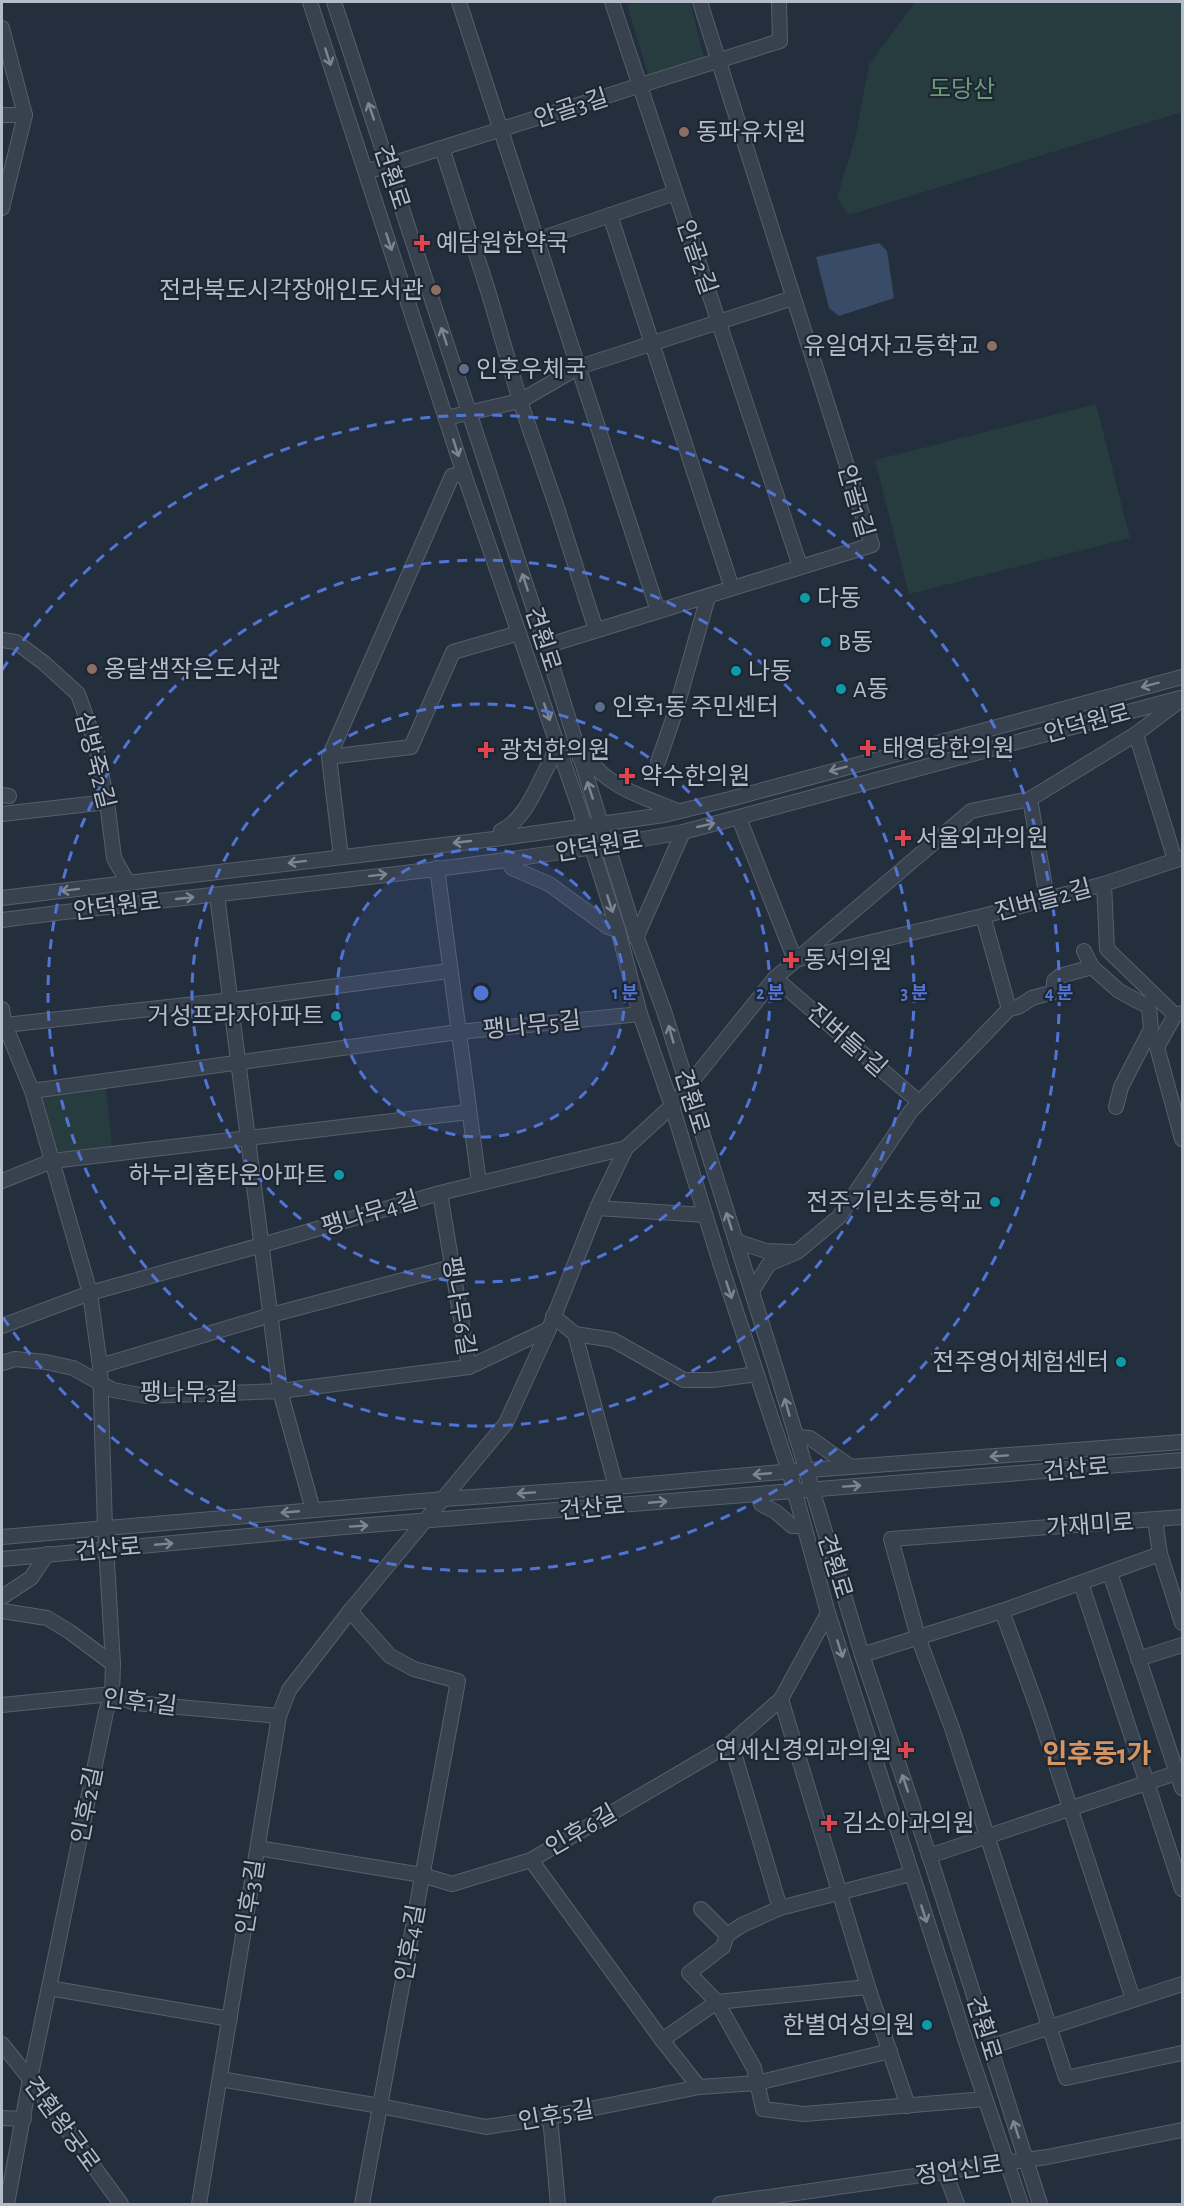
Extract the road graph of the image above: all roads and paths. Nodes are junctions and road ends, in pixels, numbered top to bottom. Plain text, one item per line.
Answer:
1 (310, 2) edge
2 (334, 2) edge
3 (459, 2) edge
4 (612, 2) edge
5 (700, 2) edge
6 (778, 2) edge
7 (2, 28) edge
8 (718, 60) junction
9 (640, 86) junction
10 (2, 115) edge
11 (25, 115) junction
12 (501, 129) junction
13 (442, 148) junction
14 (389, 165) junction
15 (366, 172) junction
16 (675, 193) junction
17 (2, 208) edge
18 (610, 215) junction
19 (537, 240) junction
20 (793, 298) junction
21 (718, 322) junction
22 (652, 343) junction
23 (579, 367) junction
24 (520, 401) junction
25 (468, 412) junction
26 (446, 418) junction
27 (464, 474) junction
28 (800, 566) junction
29 (732, 588) junction
30 (708, 597) junction
31 (658, 611) junction
32 (596, 630) junction
33 (519, 633) junction
34 (2, 640) edge
35 (546, 646) junction
36 (1182, 677) edge
37 (1182, 698) edge
38 (1136, 734) junction
39 (555, 735) junction
40 (329, 757) junction
41 (580, 758) junction
42 (658, 762) dead end
43 (1030, 800) junction
44 (107, 802) junction
45 (678, 811) junction
46 (2, 814) edge
47 (739, 818) junction
48 (601, 824) junction
49 (584, 826) junction
50 (683, 832) junction
51 (502, 838) junction
52 (607, 846) junction
53 (592, 848) junction
54 (341, 857) junction
55 (1179, 859) edge
56 (508, 860) junction
57 (437, 868) junction
58 (128, 883) junction
59 (1104, 884) junction
60 (218, 895) junction
61 (2, 898) edge
62 (1047, 899) junction
63 (983, 916) junction
64 (2, 920) edge
65 (618, 930) junction
66 (636, 938) junction
67 (1084, 951) dead end
68 (795, 960) junction
69 (1092, 967) junction
70 (449, 971) junction
71 (775, 978) junction
72 (232, 1000) junction
73 (2, 1009) edge
74 (1009, 1009) junction
75 (1179, 1013) edge
76 (640, 1014) junction
77 (5, 1025) junction
78 (458, 1032) junction
79 (239, 1062) junction
80 (687, 1088) junction
81 (32, 1091) junction
82 (919, 1102) junction
83 (672, 1106) junction
84 (1116, 1107) dead end
85 (469, 1112) junction
86 (249, 1138) junction
87 (1182, 1138) edge
88 (626, 1148) junction
89 (52, 1161) junction
90 (2, 1181) edge
91 (479, 1183) junction
92 (440, 1192) junction
93 (597, 1208) junction
94 (705, 1215) junction
95 (736, 1241) junction
96 (262, 1245) junction
97 (770, 1257) junction
98 (452, 1267) junction
99 (752, 1291) junction
100 (90, 1293) junction
101 (271, 1314) junction
102 (551, 1322) junction
103 (2, 1326) edge
104 (575, 1334) junction
105 (2, 1363) edge
106 (100, 1366) junction
107 (469, 1367) junction
108 (757, 1374) junction
109 (100, 1383) junction
110 (280, 1391) junction
111 (796, 1437) junction
112 (1182, 1442) edge
113 (1182, 1460) edge
114 (851, 1467) junction
115 (806, 1470) junction
116 (789, 1471) junction
117 (616, 1487) junction
118 (812, 1489) junction
119 (794, 1491) junction
120 (758, 1494) junction
121 (444, 1499) junction
122 (313, 1510) junction
123 (1182, 1516) edge
124 (1155, 1520) junction
125 (425, 1522) junction
126 (804, 1526) junction
127 (105, 1528) junction
128 (2, 1537) edge
129 (106, 1548) junction
130 (48, 1554) junction
131 (1160, 1554) junction
132 (2, 1559) edge
133 (1110, 1573) junction
134 (1081, 1583) junction
135 (2, 1597) edge
136 (2, 1611) edge
137 (350, 1611) junction
138 (1002, 1611) junction
139 (828, 1613) junction
140 (1182, 1623) edge
141 (918, 1637) junction
142 (1182, 1645) edge
143 (862, 1655) junction
144 (1138, 1659) junction
145 (113, 1664) junction
146 (112, 1694) junction
147 (781, 1699) junction
148 (2, 1705) edge
149 (279, 1716) junction
150 (730, 1743) junction
151 (1180, 1772) edge
152 (1147, 1783) junction
153 (1182, 1788) edge
154 (1071, 1809) junction
155 (988, 1836) junction
156 (258, 1848) junction
157 (929, 1856) junction
158 (531, 1860) junction
159 (911, 1874) junction
160 (422, 1875) junction
161 (1182, 1889) edge
162 (840, 1893) junction
163 (780, 1908) junction
164 (701, 1909) dead end
165 (727, 1935) junction
166 (1182, 1984) edge
167 (50, 1988) junction
168 (868, 1988) junction
169 (1134, 1999) junction
170 (717, 2002) junction
171 (230, 2019) junction
172 (1051, 2028) junction
173 (662, 2040) junction
174 (2, 2044) edge
175 (989, 2047) junction
176 (890, 2051) junction
177 (1182, 2053) edge
178 (30, 2079) junction
179 (220, 2079) junction
180 (757, 2083) junction
181 (699, 2087) junction
182 (985, 2099) junction
183 (380, 2106) junction
184 (908, 2106) junction
185 (550, 2117) junction
186 (2, 2118) edge
187 (24, 2120) junction
188 (1182, 2130) edge
189 (1026, 2160) junction
190 (1008, 2163) junction
191 (945, 2172) junction
192 (780, 2199) edge
193 (735, 2203) edge
194 (7, 2205) edge
195 (121, 2205) edge
196 (199, 2205) edge
197 (362, 2205) edge
198 (558, 2205) edge
199 (720, 2205) edge
200 (957, 2205) edge
201 (1022, 2205) edge
202 (1040, 2205) edge

1 -> 15 street, 견훤로
14 -> 2 street, 견훤로
3 - 12 street, 안골3길
4 - 9 street
5 - 8 street
6 - 8 street, 안골3길
7 - 11 street
8 - 9 street, 안골3길
8 - 20 street
9 - 12 street, 안골3길
9 - 16 street, 안골3길
10 - 11 street
11 - 17 street
12 - 13 street, 안골3길
12 - 19 street, 안골3길
13 - 14 street, 안골3길
13 - 24 street
14 - 15 street, 안골3길
25 -> 14 street, 견훤로
15 -> 26 street, 견훤로
16 - 18 street
16 - 21 street, 안골2길
18 - 19 street
18 - 22 street
19 - 23 street, 안골3길
20 - 21 street, 안골2길
20 - 28 street, 안골1길
21 - 22 street, 안골2길
21 - 28 street, 안골2길
22 - 23 street, 안골2길
22 - 29 street
23 - 24 street, 안골2길
23 - 31 street
24 - 25 street, 안골2길
24 - 32 street
25 - 26 street, 안골2길
35 -> 25 street, 견훤로
26 -> 27 street, 견훤로
27 - 33 street, 견훤로
27 - 40 street
28 - 29 street, 안골1길
29 - 30 street, 안골1길
30 - 31 street, 안골1길
30 - 42 street
31 - 32 street, 안골1길
32 - 35 street, 안골1길
33 -> 39 street, 견훤로
33 - 40 street, 견훤로
34 - 44 street, 심방죽2길
35 - 41 street, 견훤로
36 -> 45 street, 안덕원로
37 - 38 street
37 - 47 street, 안덕원로
38 - 43 street
38 - 55 street
39 - 49 street, 견훤로
39 - 51 street
40 - 54 street
41 - 45 street
48 -> 41 street, 견훤로
43 - 62 street
43 - 68 street
44 - 46 street
44 - 58 street, 심방죽2길
45 - 48 street, 안덕원로
50 -> 47 street, 안덕원로
47 - 68 street
48 - 49 street, 안덕원로
48 - 52 street, 견훤로
49 - 51 street, 안덕원로
49 - 53 street, 견훤로
50 - 52 street, 안덕원로
50 - 66 street
51 -> 54 street, 안덕원로
52 - 53 street, 안덕원로
52 - 66 street, 견훤로
53 - 56 street, 안덕원로
53 -> 65 street, 견훤로
54 -> 58 street, 안덕원로
55 - 59 street, 진버들2길
56 - 57 street, 안덕원로
56 - 65 street
60 -> 57 street, 안덕원로
57 - 70 street, 팽나무5길
58 -> 61 street, 안덕원로
59 - 62 street, 진버들2길
59 - 75 street, 진버들2길
64 -> 60 street, 안덕원로
60 - 72 street
62 - 63 street, 진버들2길
63 - 68 street, 진버들2길
63 - 74 street, 진버들2길
65 - 76 street, 견훤로
80 -> 66 street, 견훤로
67 - 69 street
68 - 71 street
69 - 74 street
69 - 84 street
70 - 72 street
70 - 78 street, 팽나무5길
71 - 80 street
71 - 82 street, 진버들1길
72 - 77 street
72 - 79 street
73 - 77 street
74 - 82 street
75 - 87 street
76 - 78 street, 팽나무5길
76 - 83 street, 견훤로
77 - 81 street
78 - 79 street, 팽나무5길
78 - 85 street, 팽나무5길
79 - 81 street
79 - 86 street
80 - 83 street
95 -> 80 street, 견훤로
81 - 89 street
82 - 97 street
83 - 88 street
83 - 94 street, 견훤로
85 - 86 street
85 - 91 street, 팽나무5길
86 - 89 street
86 - 96 street
88 - 91 street
88 - 93 street
89 - 90 street
89 - 100 street
91 - 92 street, 팽나무4길
92 - 96 street, 팽나무4길
92 - 98 street, 팽나무6길
93 - 94 street
93 - 102 street
94 -> 108 street, 견훤로
95 - 97 street
95 - 99 street, 견훤로
96 - 100 street, 팽나무4길
96 - 101 street
97 - 99 street
98 - 101 street
98 - 107 street, 팽나무6길
111 -> 99 street, 견훤로
100 - 103 street
100 - 106 street
101 - 106 street
101 - 110 street
102 - 104 street
102 - 107 street, 팽나무6길
102 - 121 street
104 - 108 street
104 - 117 street, 건산로
105 - 109 street
106 - 109 street
107 - 110 street
108 - 116 street, 견훤로
109 - 110 street, 팽나무3길
109 - 127 street
110 - 122 street
111 - 114 street
111 - 115 street, 견훤로
112 -> 114 street, 건산로
118 -> 113 street, 건산로
114 - 115 street, 건산로
115 - 116 street, 건산로
115 - 118 street, 견훤로
116 -> 117 street, 건산로
116 - 119 street, 견훤로
117 -> 121 street, 건산로
118 - 119 street, 건산로
118 - 143 street, 견훤로
119 - 120 street, 건산로
119 - 126 street, 견훤로
125 -> 120 street, 건산로
120 - 126 street
121 - 122 street, 건산로
121 - 125 street, 인후3길
122 -> 127 street, 건산로
123 - 124 street, 가재미로
124 - 131 street
124 - 141 street, 가재미로
129 -> 125 street, 건산로
125 - 137 street, 인후3길
126 - 139 street, 견훤로
127 - 128 street, 건산로
127 - 129 street, 인후2길
129 - 130 street, 건산로
129 - 145 street, 인후2길
130 - 132 street, 건산로
130 - 135 street
131 - 133 street
131 - 140 street
133 - 134 street
133 - 144 street
134 - 138 street
134 - 152 street
136 - 145 street
137 - 149 street, 인후3길
137 - 160 street, 인후4길
138 - 141 street
138 - 154 street
139 - 147 street, 인후6길
139 -> 159 street, 견훤로
141 - 143 street
141 - 155 street
142 - 144 street
157 -> 143 street, 견훤로
144 - 151 street
145 - 146 street, 인후2길
146 - 148 street, 인후1길
146 - 149 street, 인후1길
146 - 167 street, 인후2길
147 - 150 street, 인후6길
147 - 162 street
149 - 156 street, 인후3길
150 - 158 street, 인후6길
150 - 163 street
151 - 152 street
151 - 153 street
152 - 154 street
152 - 161 street
154 - 155 street
154 - 169 street
155 - 157 street
155 - 172 street
156 - 160 street, 인후6길
156 - 171 street, 인후3길
157 - 175 street, 견훤로
158 - 160 street, 인후6길
158 - 173 street
159 - 162 street
159 -> 182 street, 견훤로
160 - 183 street, 인후4길
162 - 163 street
162 - 168 street
163 - 165 street
164 - 165 street
165 - 170 street
166 - 169 street
167 - 171 street
167 - 178 street, 인후2길
168 - 170 street
168 - 176 street
169 - 172 street
170 - 173 street
170 - 180 street
171 - 179 street, 인후3길
172 - 175 street
172 - 177 street
173 - 181 street
174 - 178 street, 견훤왕궁로
189 -> 175 street, 견훤로
176 - 180 street, 인후5길
176 - 184 street
178 - 187 street, 인후2길
178 - 195 street, 견훤왕궁로
179 - 183 street, 인후5길
179 - 196 street, 인후3길
180 - 181 street, 인후5길
180 - 184 street
181 - 185 street, 인후5길
182 - 184 street
182 - 190 street, 견훤로
183 - 185 street, 인후5길
183 - 197 street, 인후4길
185 - 198 street
186 - 187 street
187 - 194 street, 인후2길
188 - 189 street, 정언신로
189 - 190 street, 정언신로
189 - 202 street, 견훤로
190 - 191 street, 정언신로
190 - 201 street, 견훤로
191 - 192 street, 정언신로
191 - 200 street
192 - 193 street, 정언신로
193 - 199 street, 정언신로

